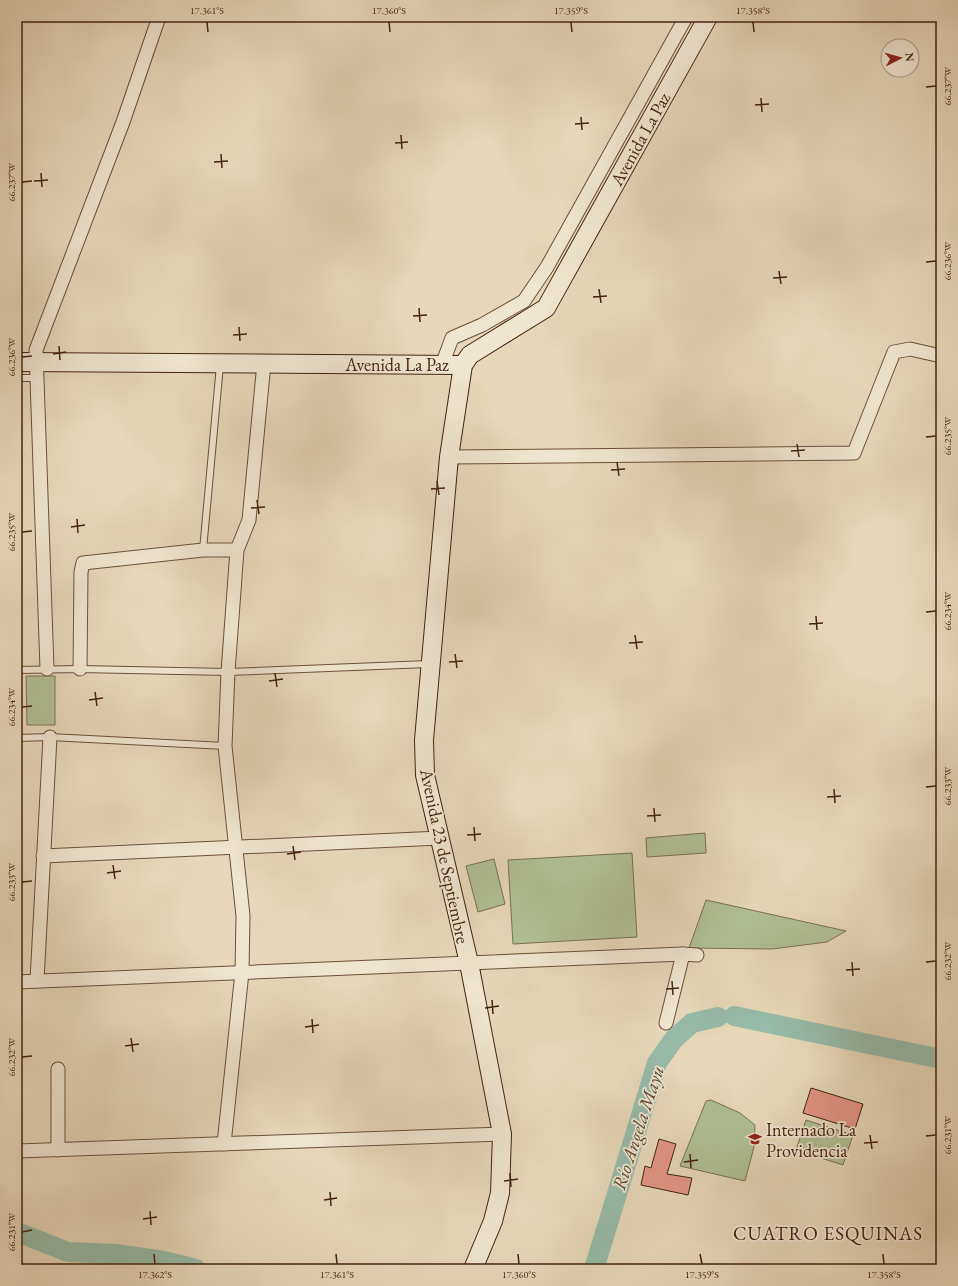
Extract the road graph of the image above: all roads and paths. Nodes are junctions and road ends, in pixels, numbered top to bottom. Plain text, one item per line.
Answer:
1 (159, 17) edge
2 (686, 17) edge
3 (708, 17) edge
4 (941, 356) edge
5 (17, 362) edge
6 (220, 363) junction
7 (264, 363) junction
8 (442, 365) junction
9 (463, 365) junction
10 (37, 370) junction
11 (17, 378) edge
12 (449, 457) junction
13 (203, 550) junction
14 (237, 550) junction
15 (430, 664) junction
16 (80, 668) junction
17 (47, 669) junction
18 (17, 670) edge
19 (228, 672) junction
20 (50, 737) junction
21 (17, 738) edge
22 (225, 746) junction
23 (440, 838) junction
24 (235, 847) junction
25 (43, 856) junction
26 (683, 954) junction
27 (697, 955) dead end
28 (469, 963) junction
29 (242, 972) junction
30 (37, 981) junction
31 (17, 982) edge
32 (666, 1023) dead end
33 (58, 1069) dead end
34 (502, 1134) junction
35 (224, 1144) junction
36 (58, 1150) junction
37 (17, 1151) edge
38 (473, 1269) edge

1 - 10 street
2 - 8 street
3 - 9 main road, Avenida La Paz
4 - 12 street
5 - 10 main road, Avenida La Paz
6 - 7 main road, Avenida La Paz
6 - 10 main road, Avenida La Paz
6 - 13 lane
7 - 8 main road, Avenida La Paz
7 - 14 street
8 - 9 main road, Avenida La Paz
9 - 12 main road, Avenida 23 de Septiembre
10 - 11 lane
10 - 17 street
12 - 15 main road, Avenida 23 de Septiembre
13 - 14 street
13 - 16 street
14 - 19 street
15 - 19 lane
15 - 23 main road, Avenida 23 de Septiembre
16 - 17 lane
16 - 19 lane
17 - 18 lane
19 - 22 street
20 - 21 lane
20 - 22 lane
20 - 25 street
22 - 24 street
23 - 24 street
23 - 28 main road, Avenida 23 de Septiembre
24 - 25 street
24 - 29 street
25 - 30 street
26 - 27 street
26 - 28 street
26 - 32 street
28 - 29 street
28 - 34 main road, Avenida 23 de Septiembre
29 - 30 street
29 - 35 street
30 - 31 street
33 - 36 street
34 - 35 street
34 - 38 main road, Avenida 23 de Septiembre
35 - 36 street
36 - 37 street

